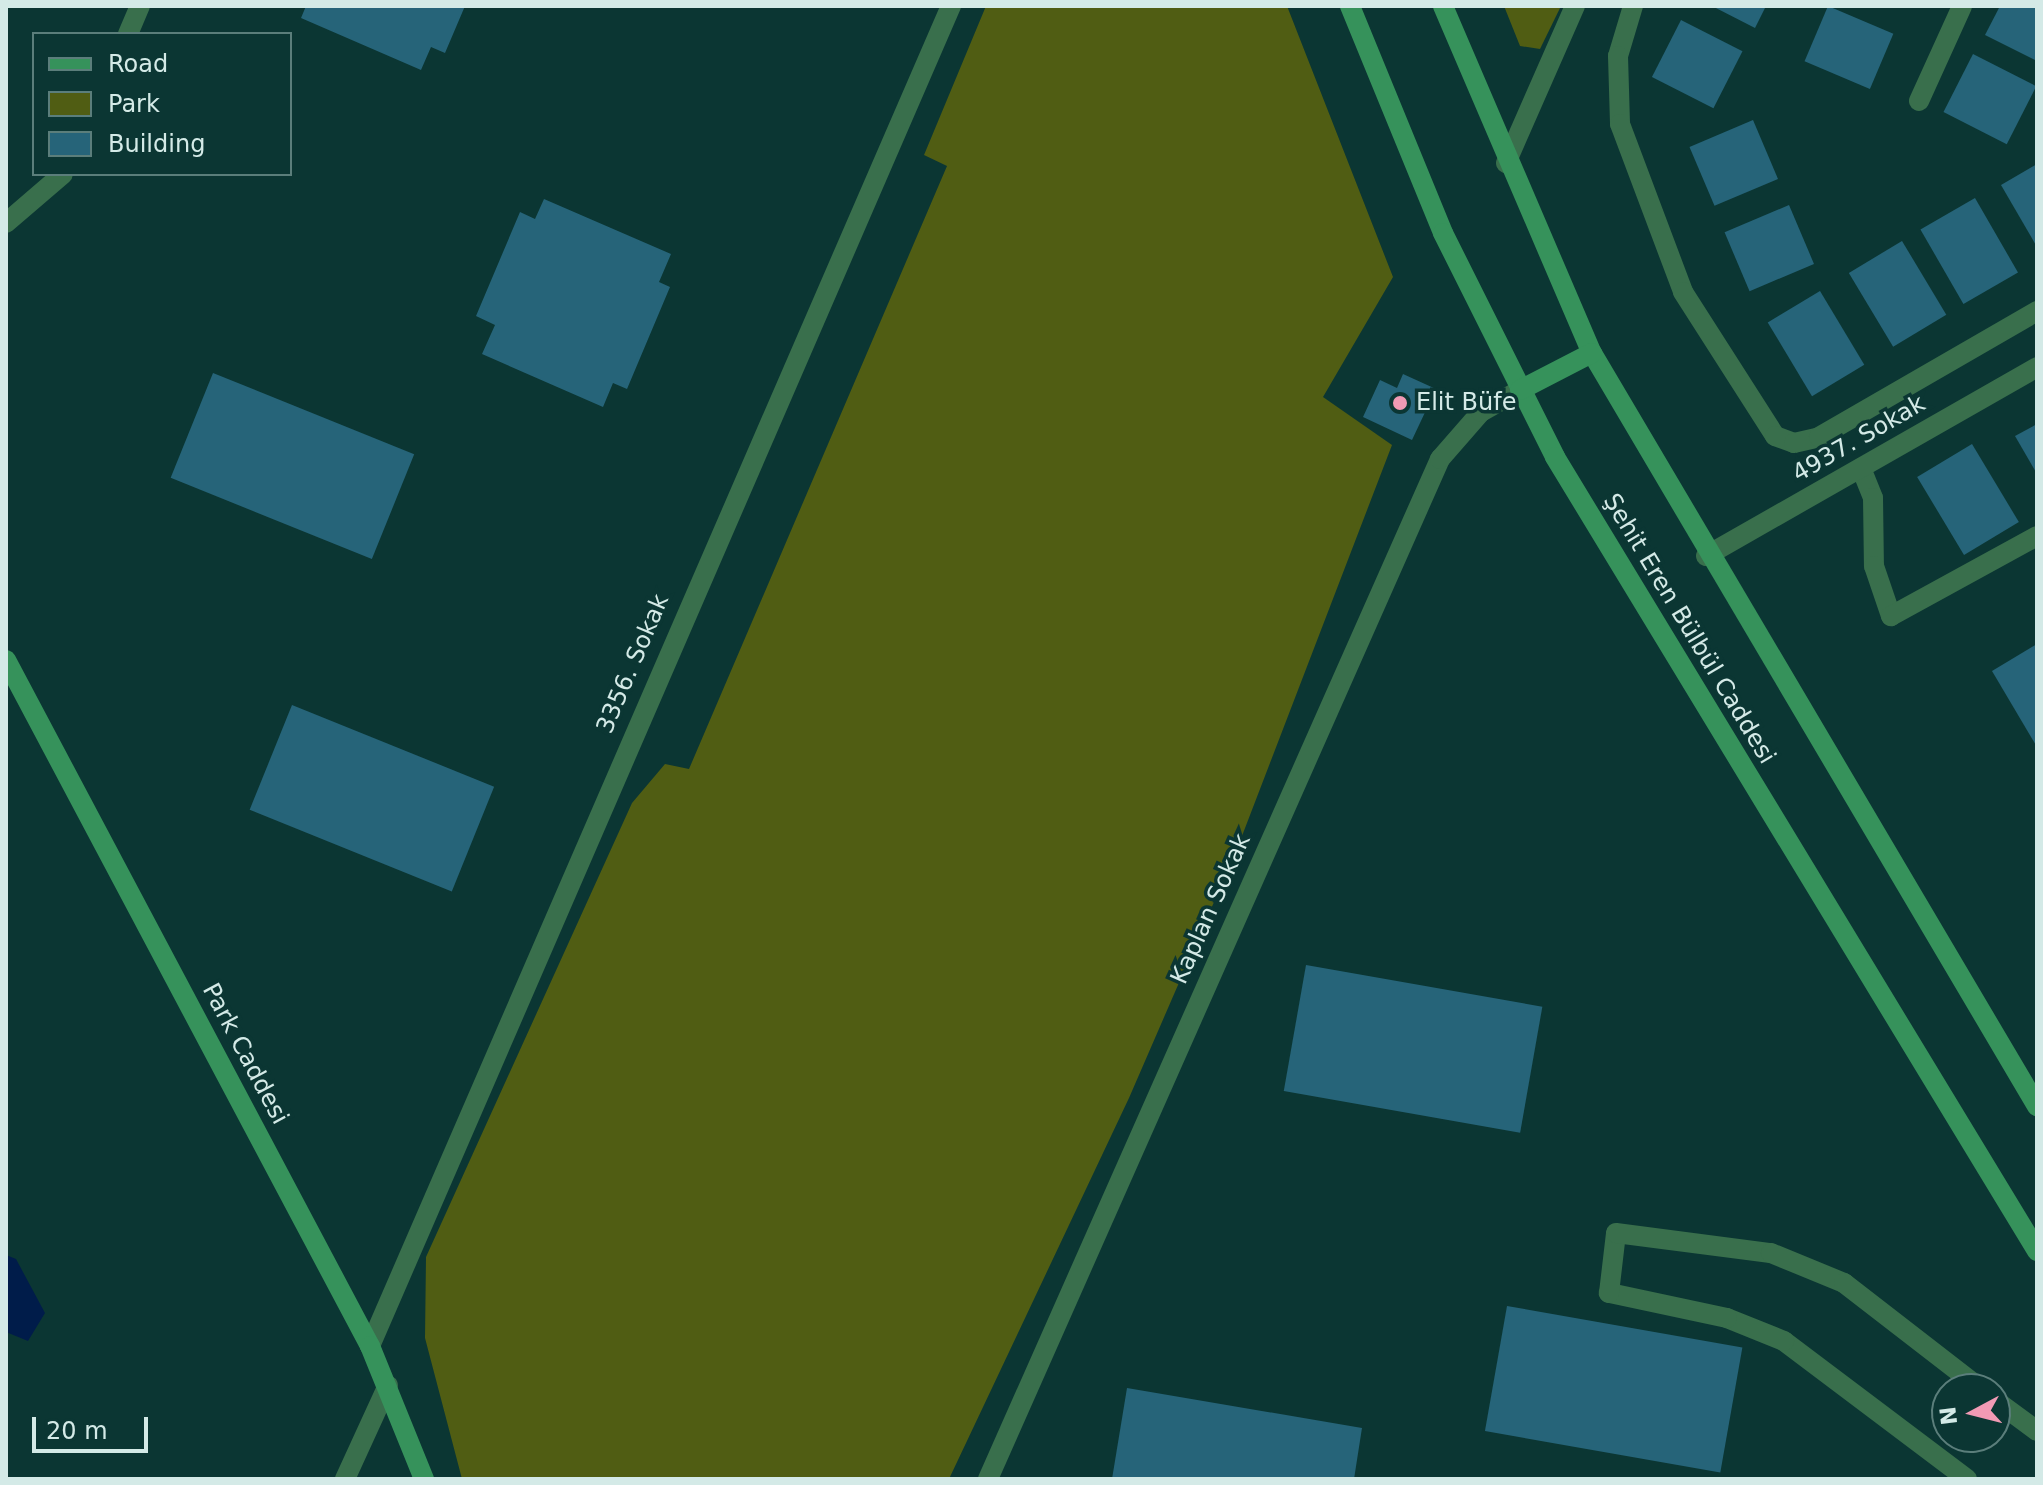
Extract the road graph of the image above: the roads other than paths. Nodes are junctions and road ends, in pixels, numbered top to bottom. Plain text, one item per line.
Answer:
1 (140, 6) edge
2 (951, 6) edge
3 (1350, 6) edge
4 (1443, 6) edge
5 (1575, 6) edge
6 (1633, 6) edge
7 (1962, 6) edge
8 (129, 32) edge
9 (1919, 101) dead end
10 (1506, 163) junction
11 (61, 176) edge
12 (7, 220) edge
13 (2037, 311) edge
14 (1592, 353) junction
15 (2037, 367) edge
16 (1520, 390) junction
17 (1861, 468) junction
18 (2037, 536) edge
19 (1706, 556) junction
20 (7, 668) edge
21 (2037, 1106) edge
22 (2037, 1251) edge
23 (370, 1346) junction
24 (1960, 1373) edge
25 (388, 1385) junction
26 (2011, 1412) edge
27 (2037, 1431) edge
28 (1931, 1452) edge
29 (1933, 1453) edge
30 (345, 1479) edge
31 (424, 1479) edge
32 (988, 1479) edge
33 (1967, 1479) edge

1 - 8 street
2 - 23 street, 3356. Sokak
3 - 16 main road, Şehit Eren Bülbül Caddesi
4 - 10 main road
5 - 10 street
6 - 13 street
7 - 9 street
10 - 14 main road
11 - 12 street
14 - 16 main road
14 - 19 main road
15 - 17 street, 4937. Sokak
16 - 22 main road, Şehit Eren Bülbül Caddesi
16 - 32 street, Kaplan Sokak
17 - 18 street
17 - 19 street, 4937. Sokak
19 - 21 main road
20 - 23 main road, Park Caddesi
23 - 25 main road, Park Caddesi
24 - 28 street
25 - 30 street
25 - 31 main road, Park Caddesi
26 - 27 street
29 - 33 street

